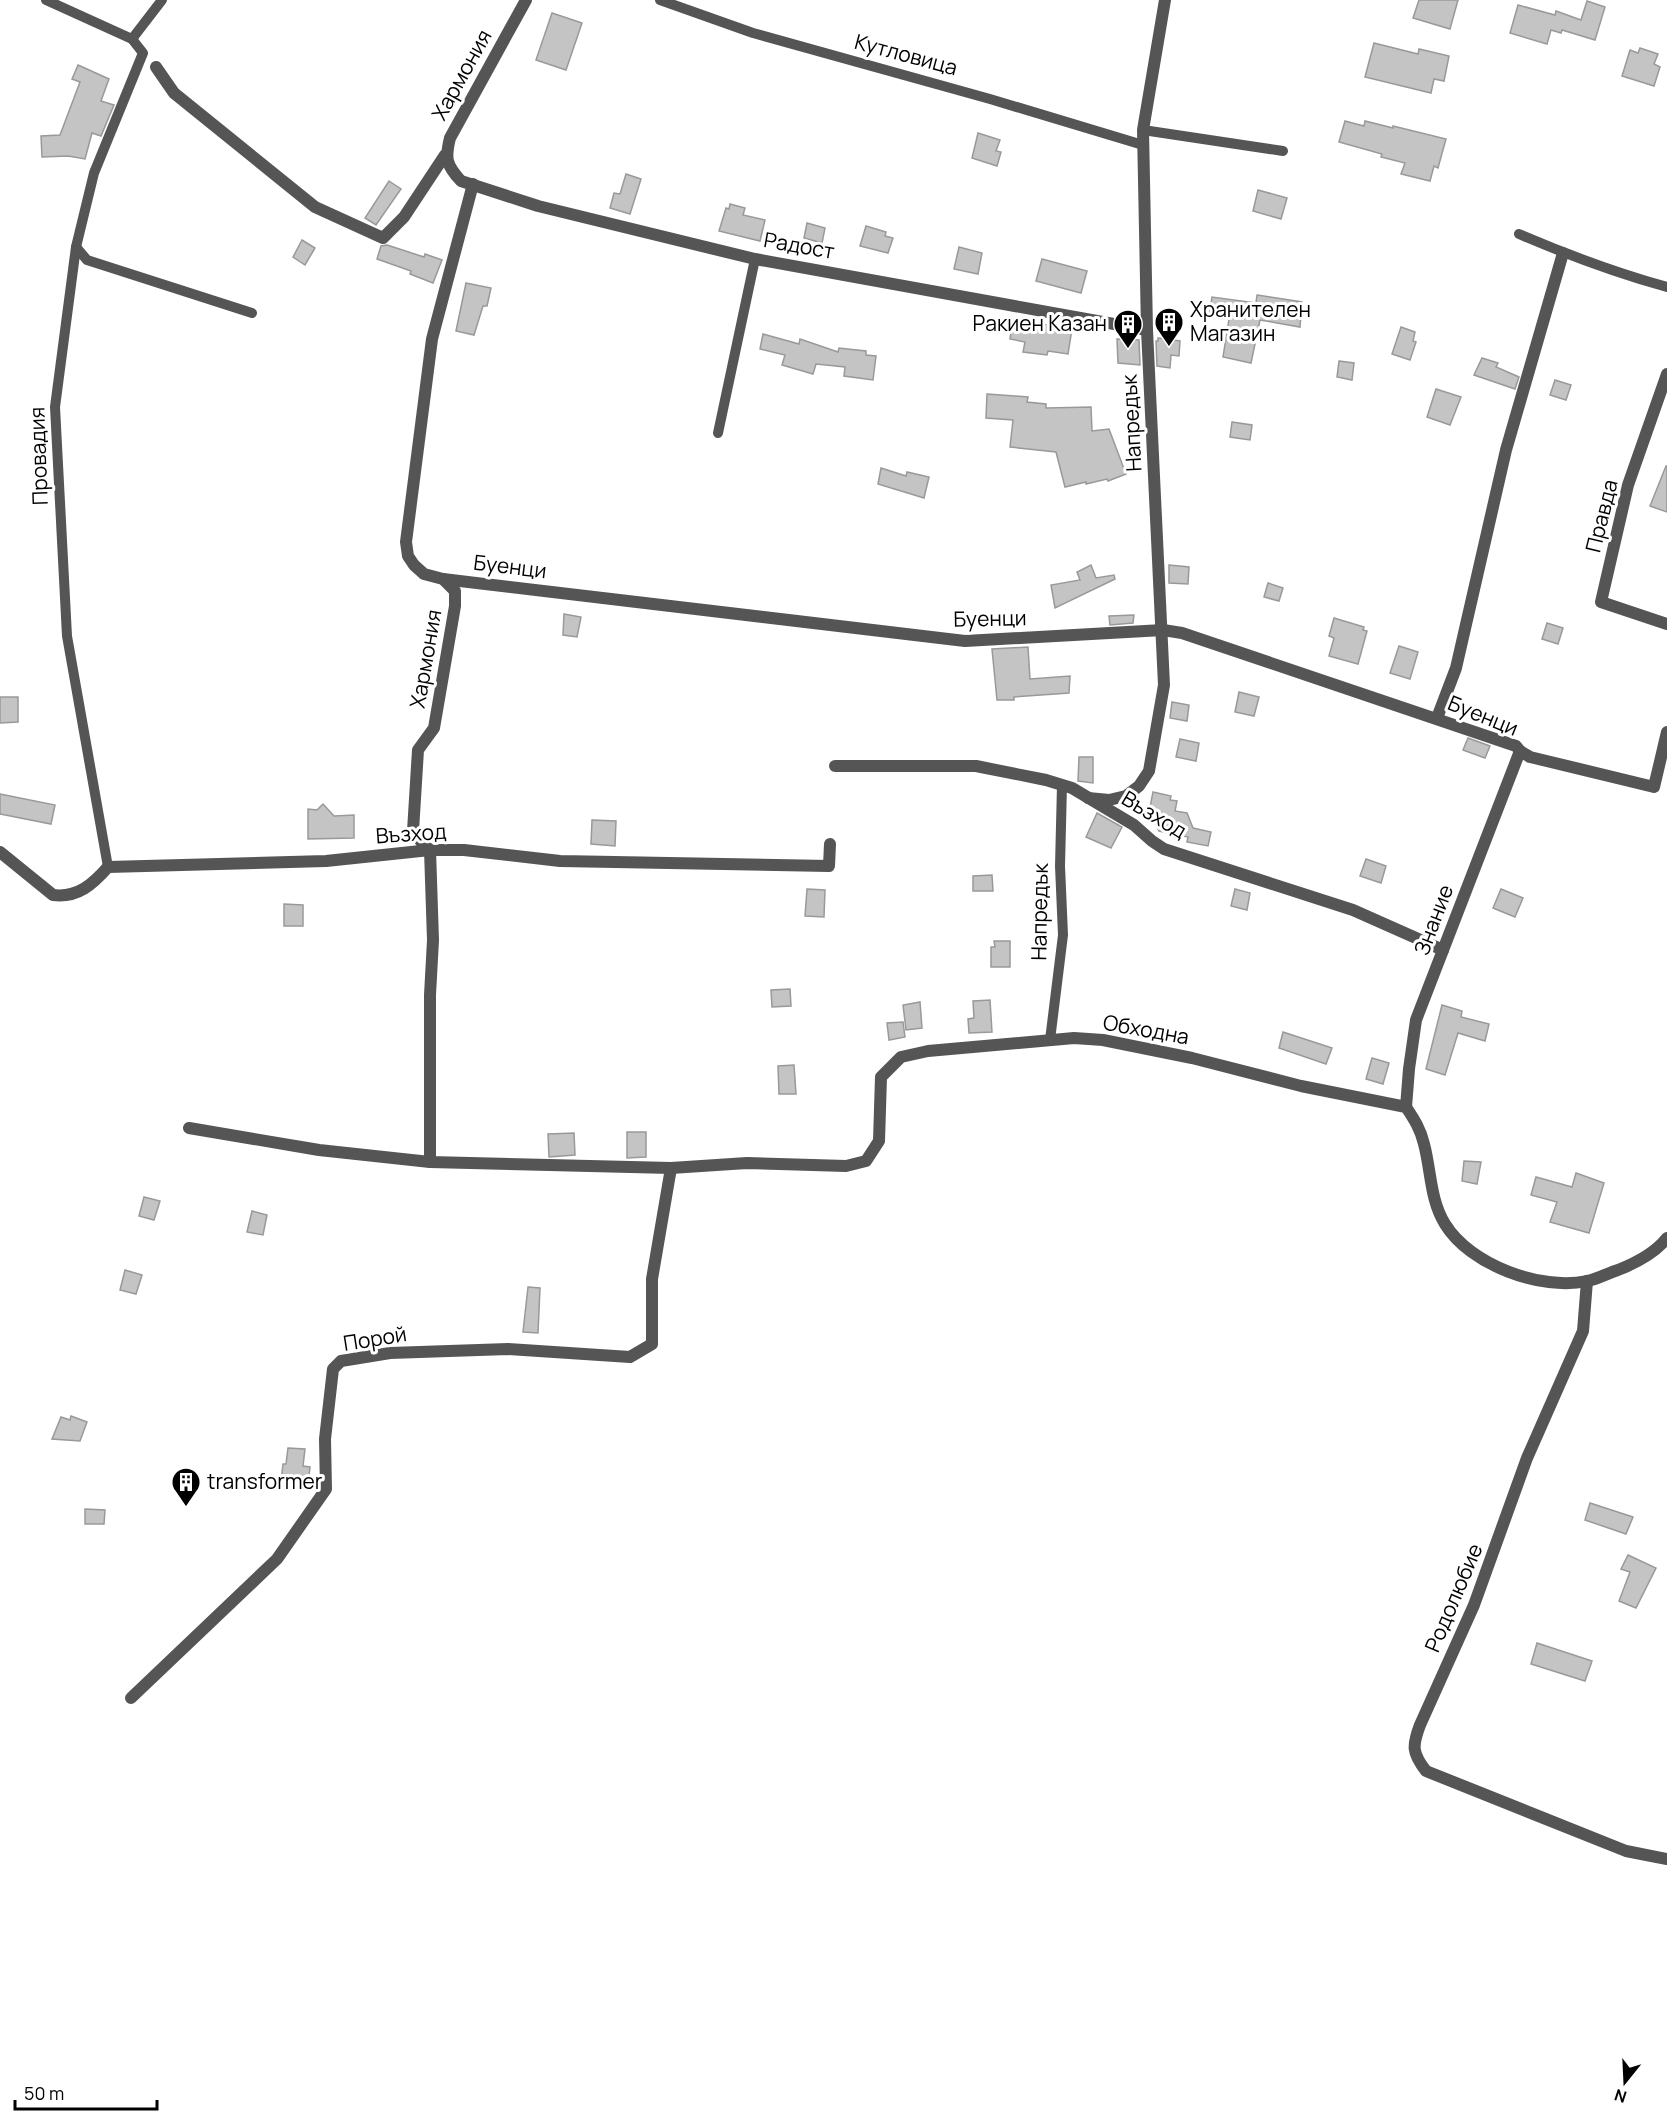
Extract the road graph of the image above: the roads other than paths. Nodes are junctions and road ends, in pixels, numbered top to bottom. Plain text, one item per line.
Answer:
1 (45, 0) edge
2 (162, 0) edge
3 (526, 0) edge
4 (660, 0) edge
5 (1165, 0) edge
6 (132, 39) junction
7 (156, 67) dead end
8 (1143, 130) junction
9 (1143, 145) junction
10 (1283, 151) dead end
11 (446, 155) junction
12 (453, 172) joint
13 (473, 184) junction
14 (1520, 234) dead end
15 (76, 247) junction
16 (1563, 253) junction
17 (755, 259) junction
18 (1667, 287) edge
19 (252, 313) dead end
20 (1147, 330) junction
21 (1667, 374) edge
22 (718, 433) dead end
23 (443, 579) junction
24 (1667, 624) edge
25 (1163, 630) junction
26 (1437, 718) junction
27 (1667, 732) edge
28 (1520, 751) junction
29 (835, 766) dead end
30 (1062, 785) junction
31 (1088, 798) junction
32 (830, 844) dead end
33 (430, 850) junction
34 (0, 852) edge
35 (108, 867) junction
36 (1443, 950) junction
37 (1050, 1040) junction
38 (1407, 1107) junction
39 (189, 1128) dead end
40 (430, 1162) junction
41 (671, 1168) junction
42 (1667, 1238) edge
43 (1587, 1281) junction
44 (131, 1698) dead end
45 (1667, 1859) edge

1 - 6 lane
2 - 6 lane
3 - 11 street, Хармония
4 - 9 lane, Кутловица
5 - 8 street, Напредък
6 - 15 lane, Провадия
7 - 11 street
8 - 9 street, Напредък
8 - 10 lane
9 - 20 street, Напредък
11 - 12 street, Хармония
12 - 13 street, Радост
13 - 17 street, Радост
13 - 23 street
14 - 16 lane
15 - 19 lane
15 - 35 lane, Провадия
16 - 18 lane
16 - 26 street
17 - 20 street, Радост
17 - 22 lane
20 - 25 street, Напредък
21 - 24 street, Правда
23 - 25 street, Буенци
23 - 33 street, Хармония
25 - 26 street, Буенци
25 - 31 street, Напредък
26 - 28 street, Буенци
27 - 28 street, Буенци
28 - 36 street, Знание
29 - 30 street, Възход
30 - 31 street, Възход
30 - 37 lane, Напредък
31 - 36 street, Възход
32 - 33 street, Възход
33 - 35 street, Възход
33 - 40 street
34 - 35 street
36 - 38 street, Знание
37 - 38 street, Обходна
37 - 41 street, Обходна
38 - 43 street
39 - 40 street
40 - 41 street
41 - 44 street, Порой
42 - 43 street
43 - 45 street, Родолюбие

